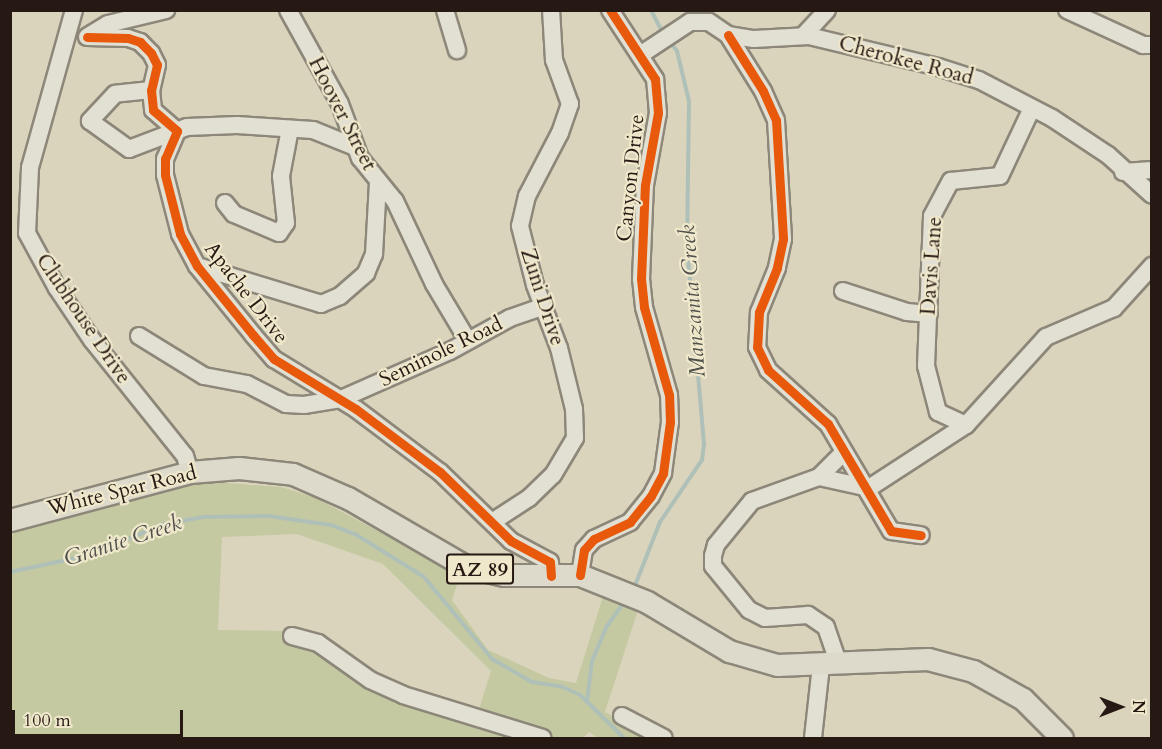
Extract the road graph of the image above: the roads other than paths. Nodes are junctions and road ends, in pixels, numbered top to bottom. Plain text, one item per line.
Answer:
1 (74, 10) edge
2 (166, 10) edge
3 (288, 10) edge
4 (445, 10) edge
5 (551, 10) edge
6 (610, 10) edge
7 (827, 10) edge
8 (1067, 10) edge
9 (728, 35) junction
10 (803, 36) junction
11 (78, 37) junction
12 (1152, 45) edge
13 (457, 50) dead end
14 (640, 55) junction
15 (151, 90) junction
16 (1032, 108) junction
17 (290, 129) junction
18 (177, 131) junction
19 (355, 147) junction
20 (1152, 170) edge
21 (1123, 172) junction
22 (378, 183) junction
23 (1152, 195) edge
24 (225, 203) dead end
25 (197, 266) junction
26 (1152, 266) edge
27 (843, 291) dead end
28 (542, 307) junction
29 (929, 314) junction
30 (139, 336) dead end
31 (468, 341) junction
32 (341, 399) junction
33 (966, 425) junction
34 (844, 452) junction
35 (190, 472) junction
36 (819, 477) junction
37 (869, 488) junction
38 (10, 520) edge
39 (492, 522) junction
40 (921, 536) dead end
41 (580, 574) junction
42 (551, 576) junction
43 (291, 636) dead end
44 (830, 663) junction
45 (622, 716) dead end
46 (543, 738) edge
47 (664, 738) edge
48 (813, 738) edge
49 (1062, 738) edge

1 - 11 street, Clubhouse Drive
2 - 11 street
3 - 19 street, Hoover Street
4 - 13 street
5 - 28 street, Zuni Drive
6 - 14 street, Canyon Drive
7 - 10 street
8 - 12 street
9 - 10 street, Cherokee Road
9 - 14 street, Cherokee Road
9 - 34 street
10 - 16 street, Cherokee Road
11 - 15 street
11 - 35 street, Clubhouse Drive
14 - 41 street, Canyon Drive
15 - 18 street
15 - 18 street
16 - 21 street, Cherokee Road
16 - 29 street, Davis Lane
17 - 18 street
17 - 19 street
17 - 24 street
18 - 25 street, Apache Drive
19 - 22 street, Hoover Street
20 - 21 street
21 - 23 street, Cherokee Road
22 - 25 street
22 - 31 street, Hoover Street
25 - 32 street, Apache Drive
26 - 33 street
27 - 29 street
28 - 31 street, Seminole Road
28 - 39 street, Zuni Drive
29 - 33 street, Davis Lane
30 - 32 street, Seminole Road
31 - 32 street, Seminole Road
32 - 39 street, Apache Drive
33 - 37 street
34 - 36 street
34 - 37 street
35 - 38 main road, White Spar Road / AZ 89
35 - 42 main road, White Spar Road / AZ 89
36 - 37 street
36 - 44 street
37 - 40 street
39 - 42 street, Apache Drive
41 - 42 main road, White Spar Road / AZ 89
41 - 44 main road, White Spar Road / AZ 89
43 - 46 street
44 - 48 street
44 - 49 main road, White Spar Road / AZ 89
45 - 47 street

